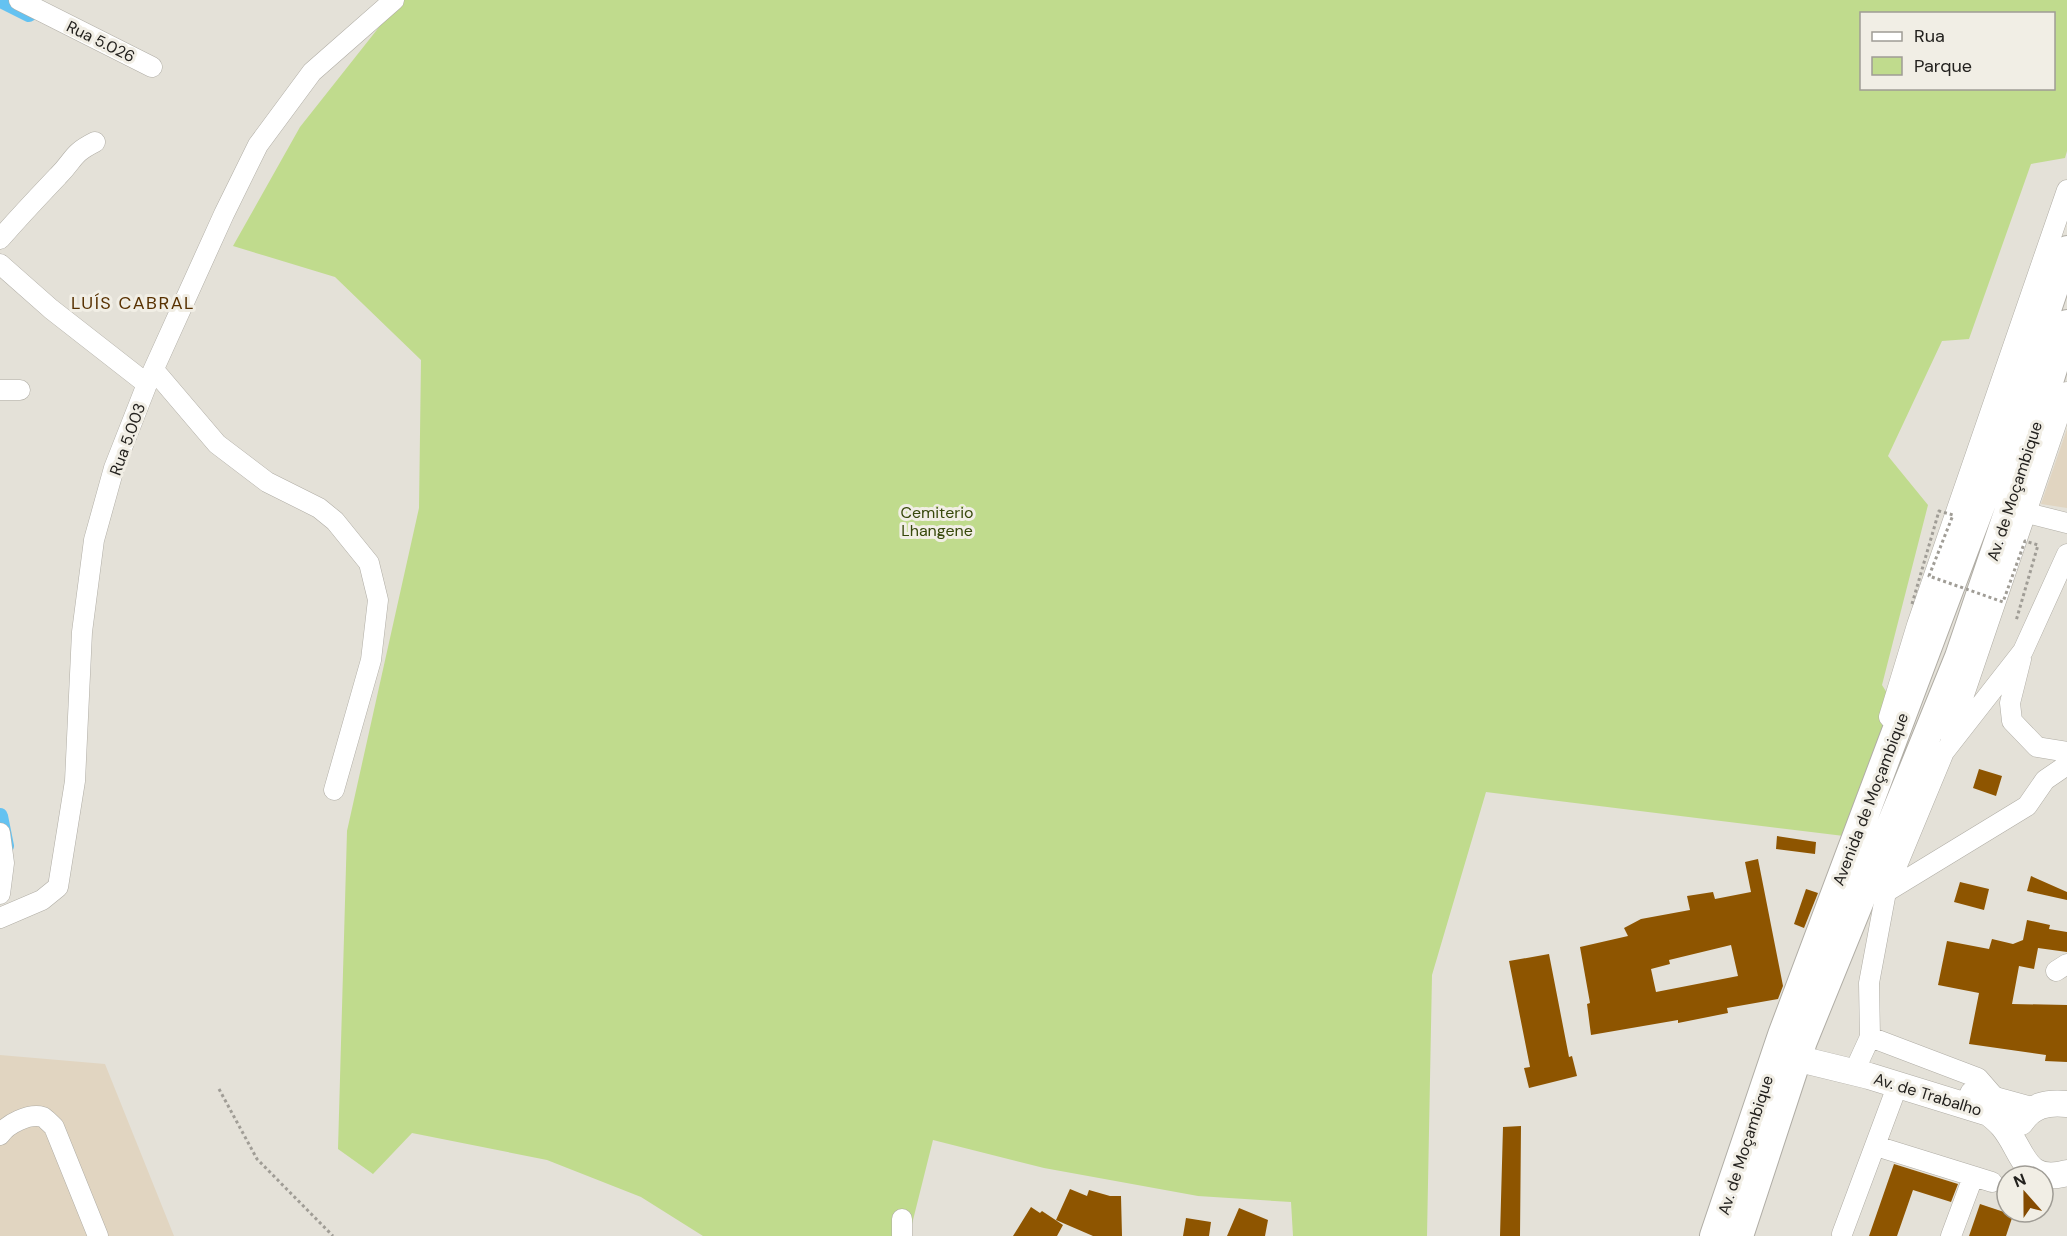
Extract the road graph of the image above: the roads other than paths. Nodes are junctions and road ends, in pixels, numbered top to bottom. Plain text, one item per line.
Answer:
1 (19, 0) edge
2 (394, 0) edge
3 (152, 66) dead end
4 (96, 142) dead end
5 (2067, 190) edge
6 (0, 239) edge
7 (2067, 250) edge
8 (0, 264) edge
9 (2067, 324) edge
10 (151, 377) junction
11 (2067, 392) edge
12 (2027, 513) junction
13 (2067, 523) edge
14 (1966, 546) joint
15 (2067, 554) edge
16 (2023, 651) junction
17 (1959, 657) joint
18 (1932, 751) junction
19 (2067, 752) edge
20 (1884, 761) junction
21 (2067, 765) edge
22 (334, 790) dead end
23 (0, 833) edge
24 (1886, 892) junction
25 (0, 894) edge
26 (0, 918) edge
27 (1870, 1037) junction
28 (1789, 1047) junction
29 (1859, 1061) junction
30 (1898, 1084) junction
31 (1998, 1101) junction
32 (2067, 1104) edge
33 (2031, 1110) junction
34 (0, 1135) edge
35 (1876, 1146) junction
36 (2018, 1150) junction
37 (2063, 1178) edge
38 (1842, 1234) dead end
39 (98, 1236) edge
40 (1714, 1236) edge
41 (1740, 1236) edge
42 (1951, 1236) edge

1 - 3 street, Rua 5.026
2 - 10 street, Rua 5.003
4 - 6 street
5 - 20 street
7 - 14 highway, Av. de Moçambique
8 - 10 street
9 - 17 highway, Av. de Moçambique
10 - 22 street
10 - 26 street, Rua 5.003
11 - 12 street
12 - 13 street
12 - 18 street
14 - 20 highway, Avenida de Moçambique
15 - 16 street
16 - 18 street
16 - 19 street
17 - 18 highway, Avenida de Moçambique
18 - 24 street
18 - 28 highway, Avenida de Moçambique
20 - 28 highway, Avenida de Moçambique
21 - 24 street
23 - 25 street
24 - 27 street
27 - 29 street
27 - 31 street
28 - 29 main road
28 - 30 main road, Av. de Trabalho
28 - 40 highway, Av. de Moçambique
28 - 41 highway, Av. de Moçambique
29 - 31 main road
30 - 35 street
30 - 36 main road, Av. de Trabalho
31 - 33 main road
32 - 33 main road
33 - 36 main road
34 - 39 street
35 - 38 street
35 - 42 street
36 - 37 main road, Av. de Trabalho

